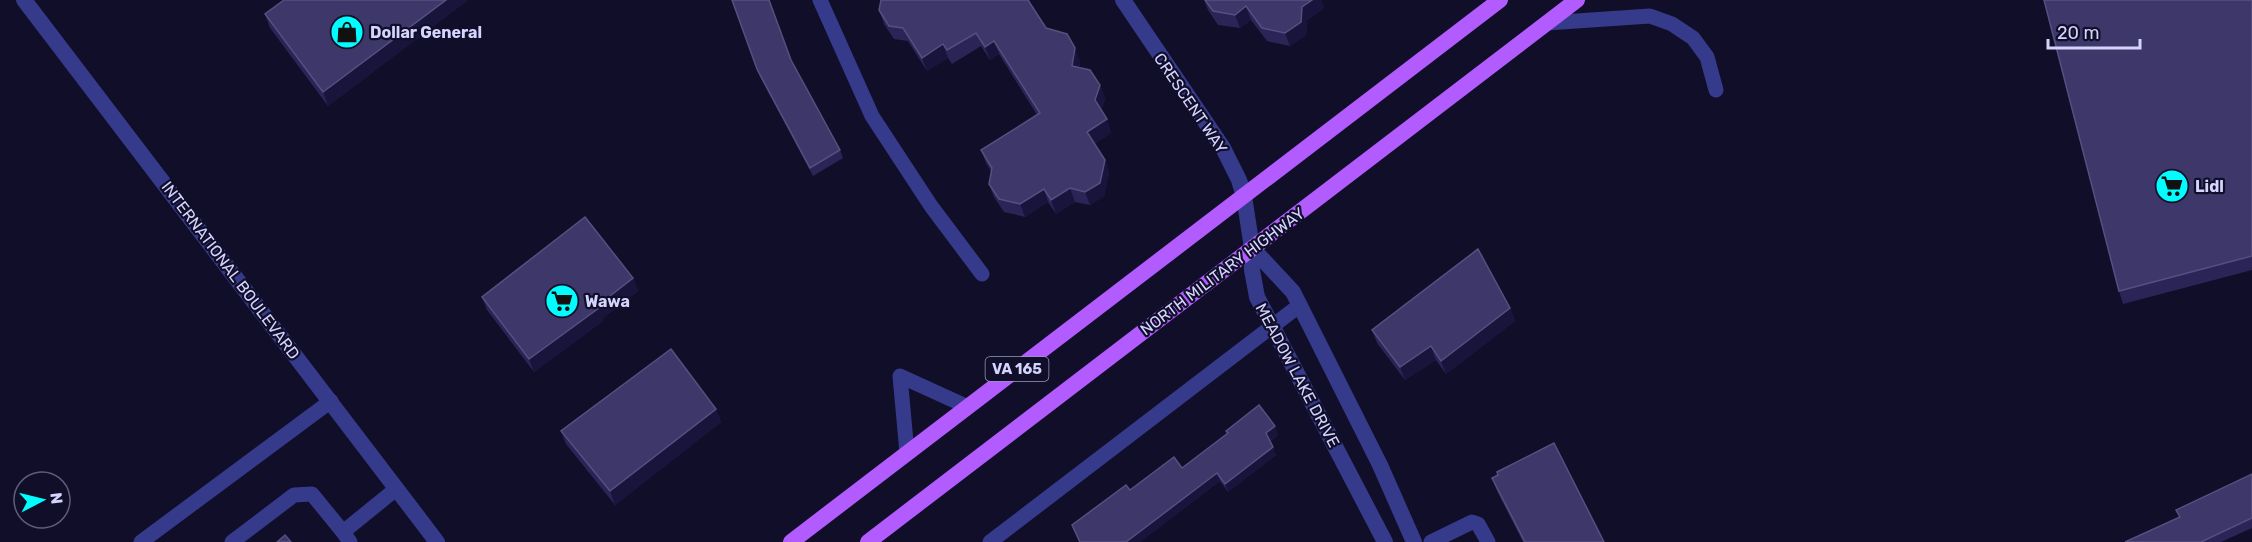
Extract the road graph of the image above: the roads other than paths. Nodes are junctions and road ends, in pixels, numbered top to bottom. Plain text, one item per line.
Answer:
1 (24, 0) edge
2 (820, 0) edge
3 (1123, 0) edge
4 (1500, 0) edge
5 (1577, 0) edge
6 (1548, 22) junction
7 (1716, 90) dead end
8 (1244, 196) junction
9 (1252, 248) junction
10 (982, 274) dead end
11 (1300, 305) junction
12 (1272, 327) junction
13 (331, 401) junction
14 (968, 406) junction
15 (907, 453) junction
16 (396, 489) junction
17 (346, 537) edge
18 (141, 542) edge
19 (232, 542) edge
20 (437, 542) edge
21 (791, 542) edge
22 (868, 542) edge
23 (990, 542) edge
24 (1384, 542) edge
25 (1414, 542) edge
26 (1431, 542) edge
27 (1488, 542) edge

1 - 13 street, INTERNATIONAL BOULEVARD
2 - 10 lane
3 - 8 street, CRESCENT WAY
4 - 8 main road, VA 165
5 - 6 main road, NORTH MILITARY HIGHWAY / VA 165
6 - 7 lane
6 - 9 main road, NORTH MILITARY HIGHWAY / VA 165
8 - 9 street, CRESCENT WAY
8 - 14 main road, VA 165
9 - 11 street, MEADOW LAKE DRIVE
9 - 12 street, MEADOW LAKE DRIVE
9 - 22 main road, NORTH MILITARY HIGHWAY / VA 165
11 - 12 lane
11 - 25 street, MEADOW LAKE DRIVE
12 - 23 lane
12 - 24 street, MEADOW LAKE DRIVE
13 - 16 street, INTERNATIONAL BOULEVARD
13 - 18 lane
14 - 15 main road, VA 165
14 - 15 lane
15 - 21 main road, VA 165
16 - 17 lane
16 - 20 street, INTERNATIONAL BOULEVARD
17 - 19 lane
26 - 27 lane

